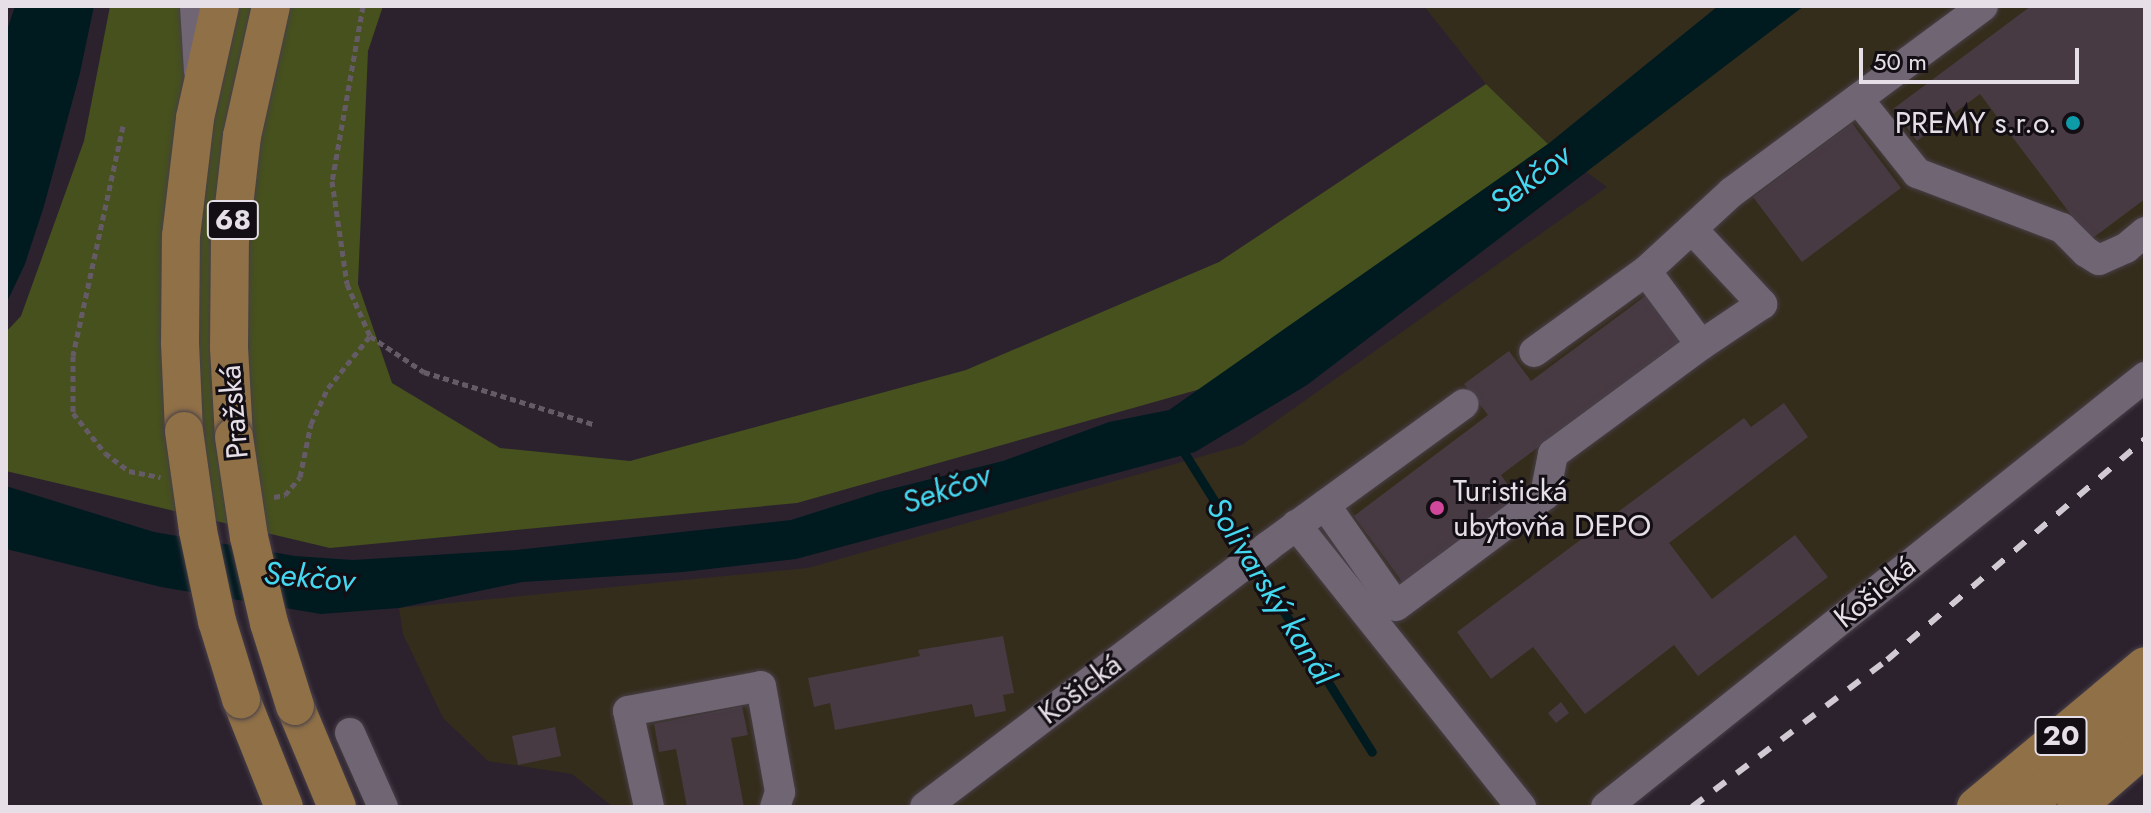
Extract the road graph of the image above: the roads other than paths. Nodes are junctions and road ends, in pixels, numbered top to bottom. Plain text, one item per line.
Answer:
1 (195, 6) edge
2 (220, 6) edge
3 (271, 6) edge
4 (1983, 6) edge
5 (201, 91) junction
6 (1858, 99) junction
7 (1692, 229) junction
8 (2145, 232) edge
9 (1646, 271) junction
10 (1701, 345) junction
11 (1534, 352) dead end
12 (2145, 377) edge
13 (1464, 404) dead end
14 (1325, 505) junction
15 (1296, 525) junction
16 (2145, 666) edge
17 (2145, 704) edge
18 (350, 733) dead end
19 (2145, 747) edge
20 (284, 807) edge
21 (337, 807) edge
22 (383, 807) edge
23 (649, 807) edge
24 (775, 807) edge
25 (925, 807) edge
26 (1521, 807) edge
27 (1606, 807) edge
28 (1976, 807) edge
29 (2024, 807) edge
30 (2076, 807) edge

1 - 5 street
2 - 5 main road, Pražská / 68
3 - 21 main road, Pražská / 68, bridge
4 - 6 street
5 - 20 main road, Pražská / 68, bridge
6 - 7 street
6 - 8 street
7 - 9 street
7 - 10 street
9 - 10 street
9 - 11 street
10 - 14 street
12 - 27 street, Košická
13 - 14 street, Košická
14 - 15 street, Košická
15 - 25 street, Košická
15 - 26 street
16 - 28 main road, 20
17 - 29 main road
18 - 22 street
19 - 30 main road
23 - 24 street

